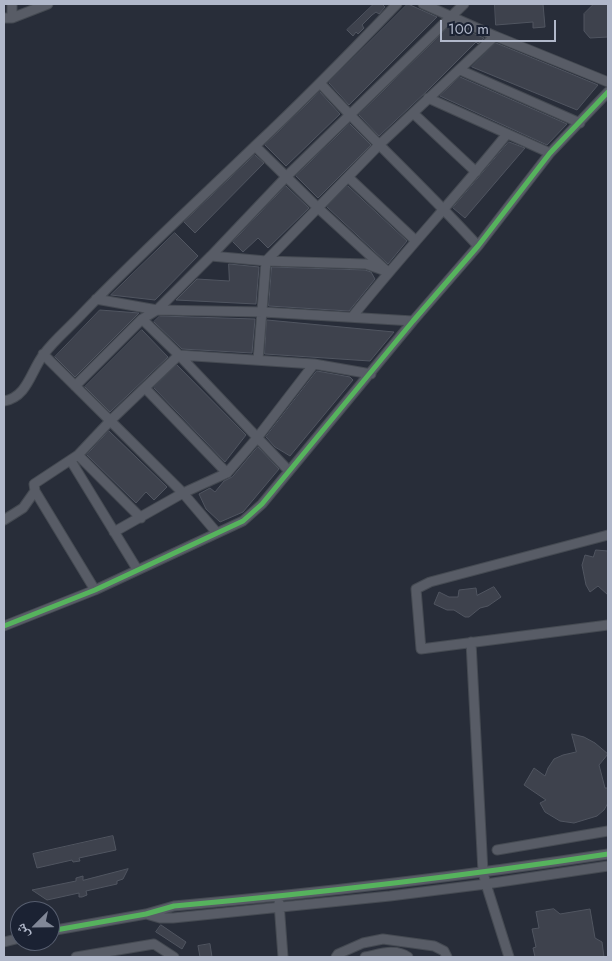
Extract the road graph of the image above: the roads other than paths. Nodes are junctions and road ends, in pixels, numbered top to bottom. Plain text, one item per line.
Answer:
1 (12, 4) edge
2 (48, 4) edge
3 (397, 4) edge
4 (423, 4) edge
5 (464, 4) edge
6 (451, 17) junction
7 (8, 18) edge
8 (495, 36) junction
9 (460, 70) junction
10 (608, 82) edge
11 (320, 83) junction
12 (608, 92) edge
13 (428, 98) junction
14 (413, 113) junction
15 (350, 116) junction
16 (580, 123) junction
17 (507, 134) junction
18 (380, 144) junction
19 (256, 146) junction
20 (550, 153) junction
21 (476, 172) junction
22 (287, 176) junction
23 (348, 177) junction
24 (317, 207) junction
25 (444, 209) junction
26 (416, 241) junction
27 (478, 246) junction
28 (211, 256) junction
29 (266, 261) junction
30 (388, 272) junction
31 (96, 300) junction
32 (157, 310) junction
33 (263, 312) junction
34 (352, 317) junction
35 (142, 320) junction
36 (413, 321) junction
37 (43, 354) junction
38 (179, 355) junction
39 (258, 360) junction
40 (314, 364) junction
41 (371, 374) junction
42 (75, 386) junction
43 (145, 388) junction
44 (4, 401) edge
45 (111, 420) junction
46 (257, 438) junction
47 (74, 458) junction
48 (289, 471) junction
49 (226, 474) junction
50 (35, 491) junction
51 (183, 493) junction
52 (141, 518) junction
53 (4, 520) edge
54 (114, 532) junction
55 (217, 532) junction
56 (608, 535) edge
57 (137, 569) junction
58 (95, 590) junction
59 (608, 625) edge
60 (4, 626) edge
61 (471, 642) junction
62 (608, 831) edge
63 (497, 850) dead end
64 (608, 854) edge
65 (608, 866) edge
66 (483, 872) junction
67 (486, 884) junction
68 (278, 896) junction
69 (279, 908) junction
70 (146, 914) junction
71 (60, 929) edge
72 (76, 957) edge
73 (174, 957) edge
74 (283, 957) edge
75 (336, 957) edge
76 (366, 957) edge
77 (408, 957) edge
78 (446, 957) edge
79 (509, 957) edge

1 - 7 street
2 - 7 street
3 - 11 street
4 - 6 street
5 - 6 street
6 - 8 street
6 - 15 street
8 - 9 street
8 - 10 street
9 - 13 street
9 - 16 street
11 - 15 street
11 - 19 street
12 - 16 street
13 - 14 street
13 - 17 street
14 - 18 street
14 - 21 street
15 - 18 street
15 - 22 street
16 - 20 street
17 - 20 street
17 - 21 street
18 - 23 street
18 - 25 street
19 - 22 street
19 - 31 street
20 - 27 street
21 - 25 street
22 - 24 street
22 - 28 street
23 - 24 street
23 - 26 street
24 - 29 street
24 - 30 street
25 - 26 street
25 - 27 street
26 - 30 street
27 - 36 street
28 - 29 street
28 - 32 street
29 - 30 street
29 - 33 street
30 - 34 street
31 - 32 street
31 - 37 street
32 - 33 street
32 - 35 street
33 - 34 street
33 - 39 street
34 - 36 street
35 - 38 street
35 - 42 street
36 - 41 street
37 - 42 street
37 - 44 street
38 - 39 street
38 - 43 street
38 - 46 street
39 - 40 street
40 - 41 street
40 - 46 street
41 - 48 street
42 - 45 street
43 - 45 street
43 - 49 street
45 - 47 street
45 - 51 street
46 - 48 street
46 - 49 street
47 - 50 street
47 - 52 street
47 - 54 street
48 - 55 street
49 - 51 street
50 - 53 street
50 - 58 street
51 - 52 street
51 - 55 street
52 - 54 street
54 - 57 street
55 - 57 street
56 - 61 street
57 - 58 street
58 - 60 street
59 - 61 street
61 - 66 street
62 - 63 street
64 - 66 street
65 - 67 street
66 - 67 street
66 - 68 street
67 - 69 street
67 - 79 street
68 - 69 street
68 - 70 street
69 - 70 street
69 - 74 street
70 - 71 street
72 - 73 street
75 - 78 street
76 - 77 street

